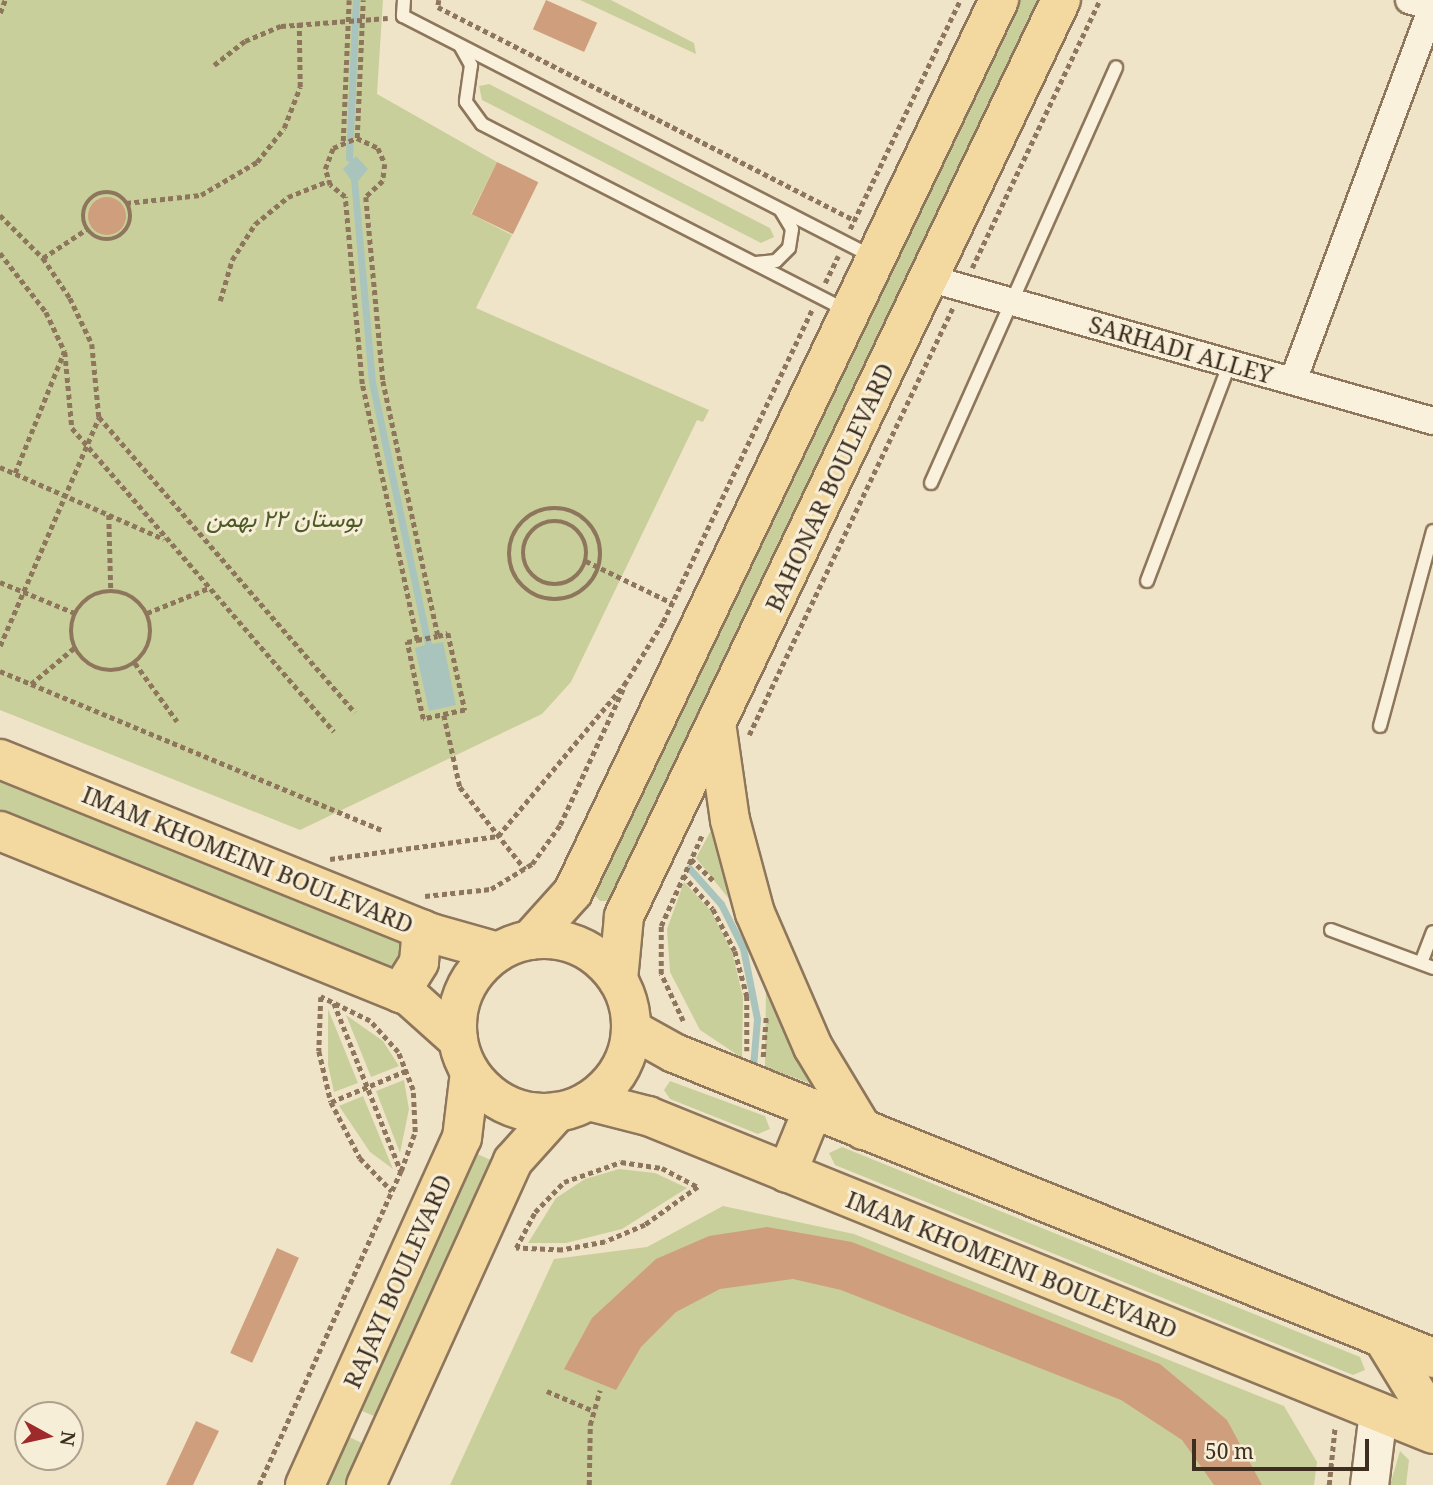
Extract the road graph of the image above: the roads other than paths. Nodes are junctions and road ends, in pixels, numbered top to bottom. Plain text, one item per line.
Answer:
1 (404, 0) edge
2 (999, 0) edge
3 (1061, 0) edge
4 (1427, 5) edge
5 (456, 43) junction
6 (1116, 67) dead end
7 (509, 70) junction
8 (469, 83) junction
9 (776, 208) junction
10 (860, 250) junction
11 (749, 261) junction
12 (945, 283) junction
13 (1012, 302) junction
14 (834, 304) junction
15 (1230, 363) junction
16 (1293, 381) junction
17 (1433, 421) edge
18 (931, 483) dead end
19 (1433, 531) edge
20 (1147, 580) dead end
21 (716, 723) junction
22 (1380, 726) dead end
23 (0, 759) edge
24 (0, 831) edge
25 (420, 912) junction
26 (1331, 930) dead end
27 (1433, 932) edge
28 (514, 946) junction
29 (1427, 966) edge
30 (618, 980) junction
31 (400, 993) junction
32 (631, 1029) junction
33 (464, 1056) junction
34 (573, 1106) junction
35 (813, 1109) junction
36 (863, 1130) junction
37 (787, 1173) junction
38 (1383, 1338) junction
39 (1433, 1358) edge
40 (1378, 1412) junction
41 (1430, 1413) edge
42 (327, 1437) junction
43 (372, 1473) edge
44 (305, 1485) edge
45 (1369, 1485) edge

1 - 5 lane
2 - 10 main road
3 - 12 main road, BAHONAR BOULEVARD
4 - 16 street
5 - 7 lane
5 - 8 lane
6 - 13 lane
7 - 8 lane
7 - 9 lane
8 - 11 lane
9 - 10 lane
9 - 11 lane
10 - 14 main road
11 - 14 lane
12 - 13 street, SARHADI ALLEY
12 - 21 main road, BAHONAR BOULEVARD
13 - 15 street, SARHADI ALLEY
13 - 18 lane
14 - 28 main road
15 - 16 street, SARHADI ALLEY
15 - 20 lane
16 - 17 street, SARHADI ALLEY
19 - 22 lane
21 - 30 main road, BAHONAR BOULEVARD
21 - 36 main road
23 - 25 main road, IMAM KHOMEINI BOULEVARD
24 - 31 main road
25 - 28 main road, IMAM KHOMEINI BOULEVARD
25 - 31 main road
26 - 29 lane
27 - 29 lane
28 - 30 main road
28 - 33 main road
30 - 32 main road
31 - 33 main road
32 - 34 main road
32 - 35 main road
33 - 34 main road
33 - 42 main road, RAJAYI BOULEVARD
34 - 37 main road, IMAM KHOMEINI BOULEVARD
34 - 43 main road
35 - 36 main road
35 - 37 main road
36 - 38 main road
37 - 40 main road, IMAM KHOMEINI BOULEVARD
38 - 39 main road
38 - 41 main road
40 - 41 main road, IMAM KHOMEINI BOULEVARD
40 - 45 main road
42 - 43 main road
42 - 44 main road, RAJAYI BOULEVARD

